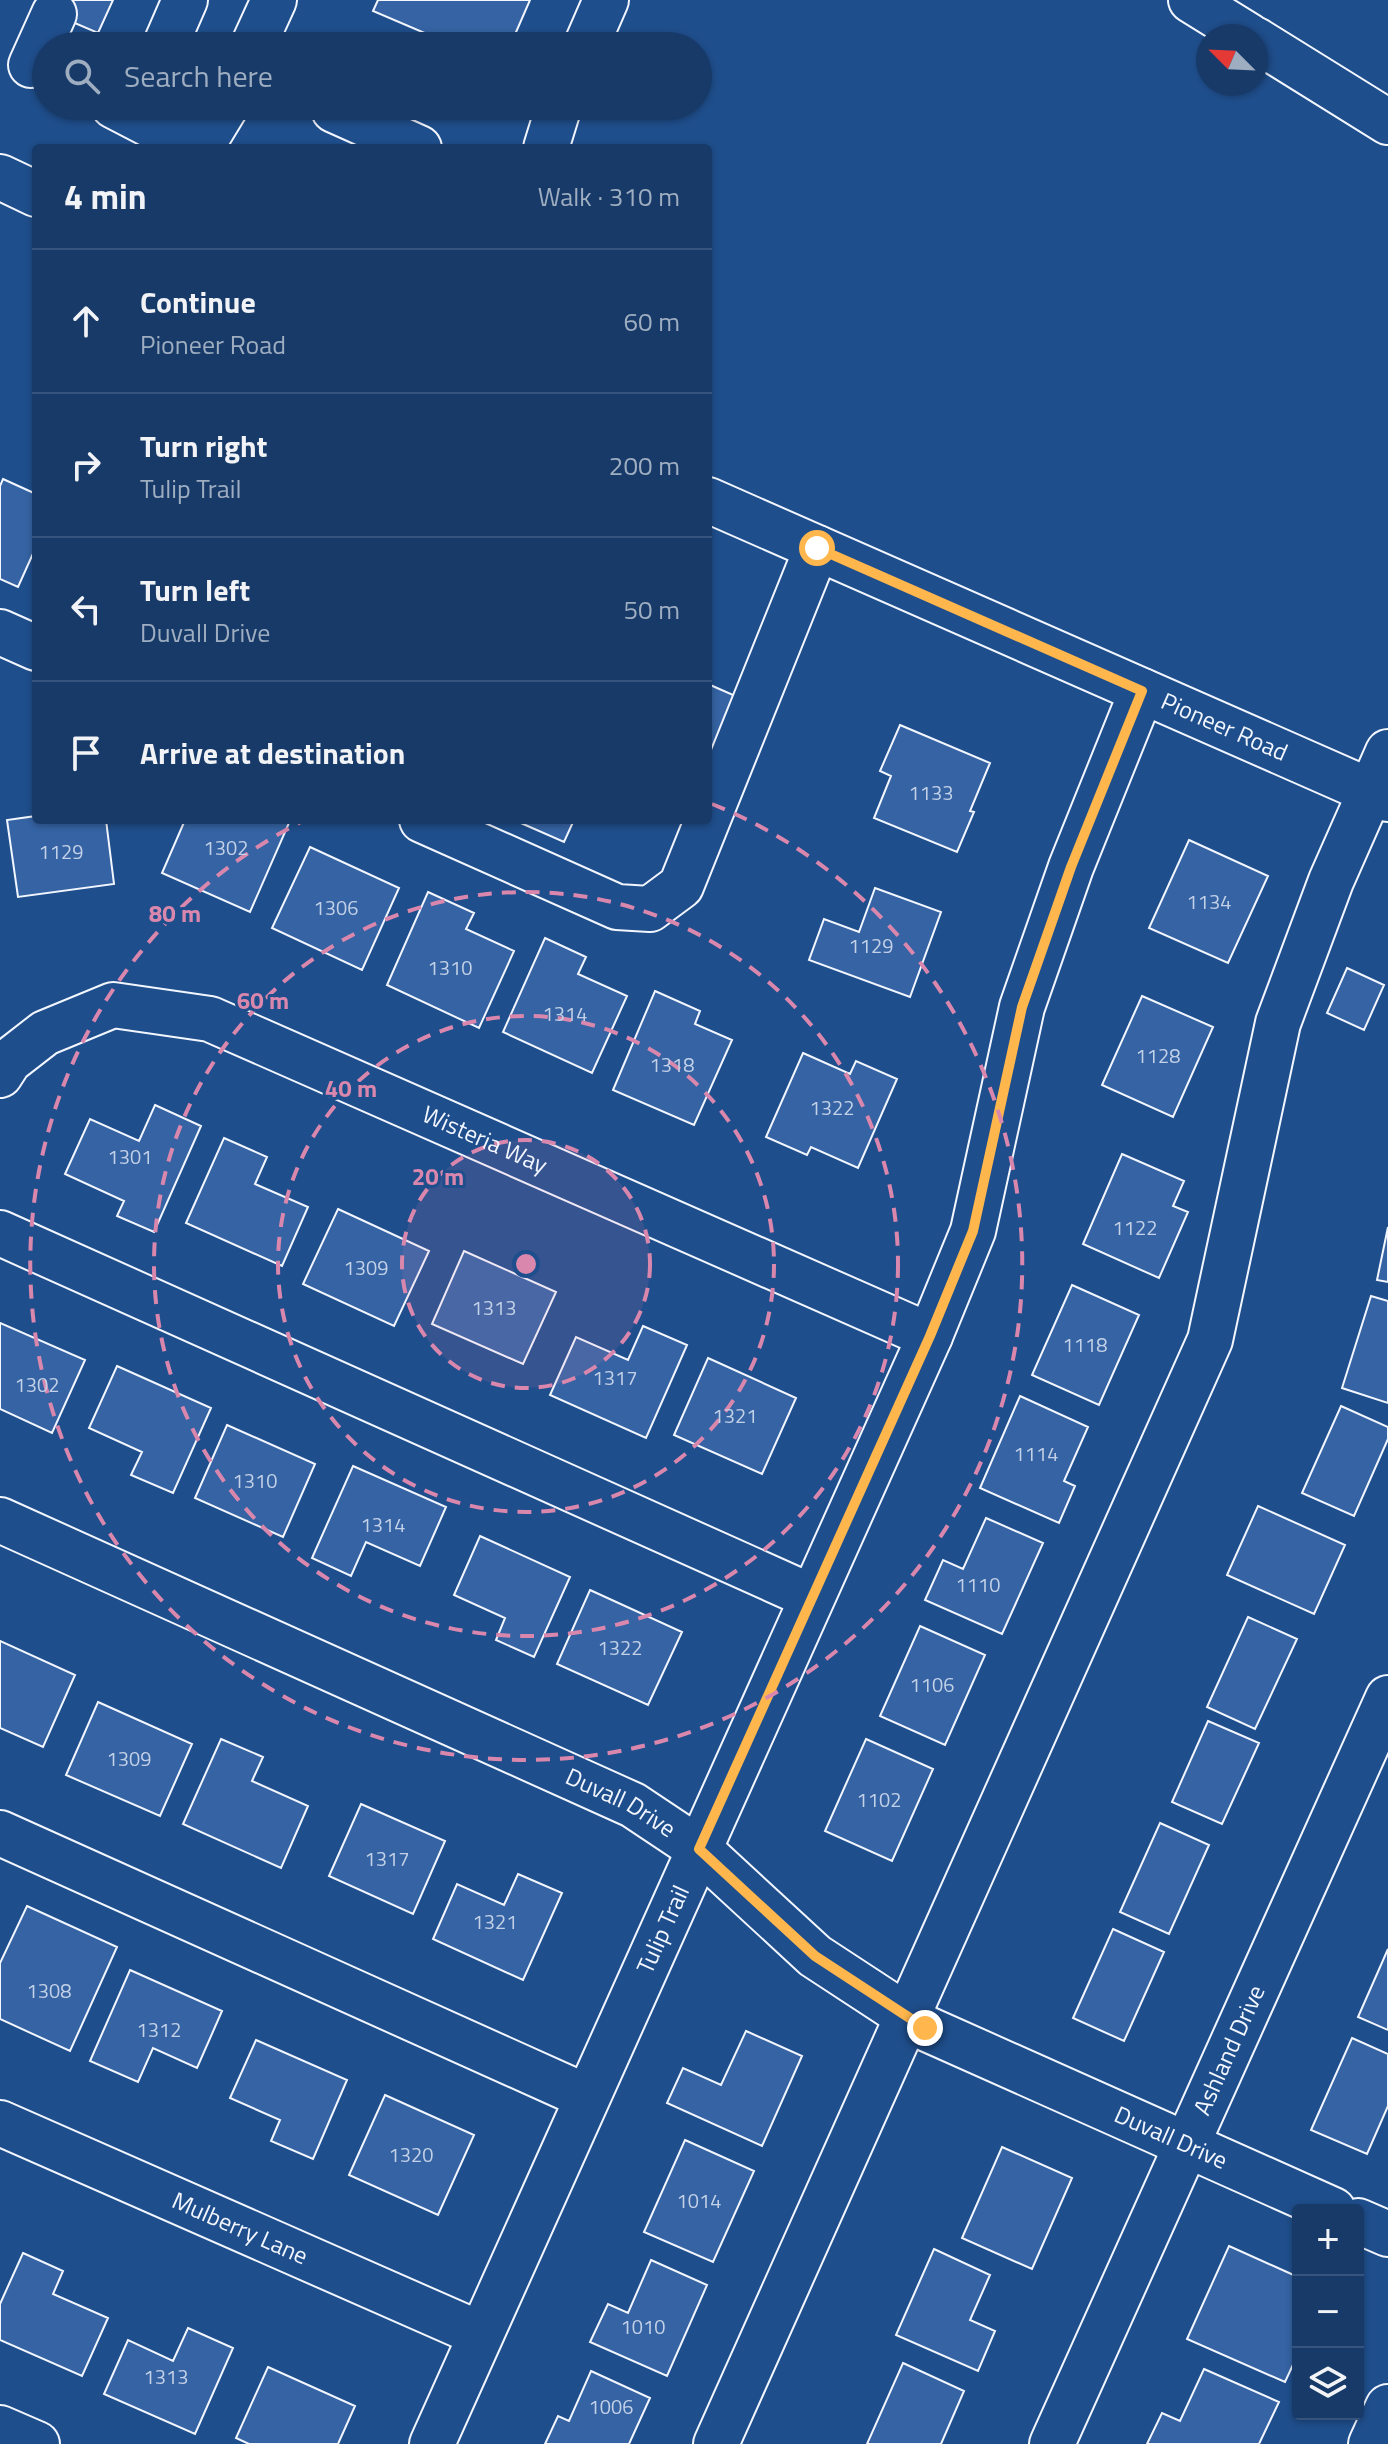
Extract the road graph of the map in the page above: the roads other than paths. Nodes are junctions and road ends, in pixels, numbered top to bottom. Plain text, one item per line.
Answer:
1 (185, 0) edge
2 (274, 0) edge
3 (606, 0) edge
4 (1191, 0) edge
5 (54, 14) dead end
6 (1230, 24) edge
7 (44, 32) edge
8 (171, 32) edge
9 (259, 32) edge
10 (592, 32) edge
11 (1268, 47) edge
12 (146, 120) edge
13 (218, 120) edge
14 (356, 120) edge
15 (555, 120) edge
16 (1388, 122) edge
17 (410, 144) edge
18 (547, 144) edge
19 (0, 177) edge
20 (32, 192) edge
21 (712, 502) edge
22 (817, 548) junction
23 (0, 632) edge
24 (32, 646) edge
25 (1142, 691) junction
26 (1388, 752) edge
27 (1379, 796) edge
28 (712, 809) edge
29 (431, 824) edge
30 (706, 824) edge
31 (0, 1075) edge
32 (0, 1233) edge
33 (930, 1336) junction
34 (0, 1520) edge
35 (812, 1597) junction
36 (1388, 1698) edge
37 (0, 1833) edge
38 (699, 1849) junction
39 (908, 2016) junction
40 (587, 2097) junction
41 (0, 2123) edge
42 (1187, 2145) junction
43 (1320, 2204) edge
44 (1364, 2224) edge
45 (1388, 2234) edge
46 (480, 2334) junction
47 (1388, 2407) edge
48 (0, 2428) edge
49 (37, 2444) edge
50 (432, 2444) edge
51 (716, 2444) edge
52 (1052, 2444) edge
53 (1371, 2444) edge

1 - 8 street
2 - 9 street
3 - 10 street
4 - 6 street
5 - 7 street
11 - 16 street
12 - 13 street
14 - 17 street
15 - 18 street
19 - 20 street
21 - 22 street, Pioneer Road
22 - 25 street, Pioneer Road
22 - 28 street
23 - 24 street
25 - 27 street, Pioneer Road
25 - 33 street, Tulip Trail
26 - 27 street
27 - 39 street
29 - 30 street
31 - 33 street, Wisteria Way
32 - 35 street
33 - 35 street, Tulip Trail
34 - 38 street, Duvall Drive
35 - 38 street, Tulip Trail
36 - 42 street, Ashland Drive
37 - 40 street
38 - 39 street, Duvall Drive
38 - 40 street, Tulip Trail
39 - 42 street, Duvall Drive
39 - 51 street
40 - 46 street, Tulip Trail
41 - 46 street, Mulberry Lane
42 - 43 street, Duvall Drive
42 - 52 street, Ashland Drive
44 - 45 street
46 - 50 street, Tulip Trail
47 - 53 street
48 - 49 street

